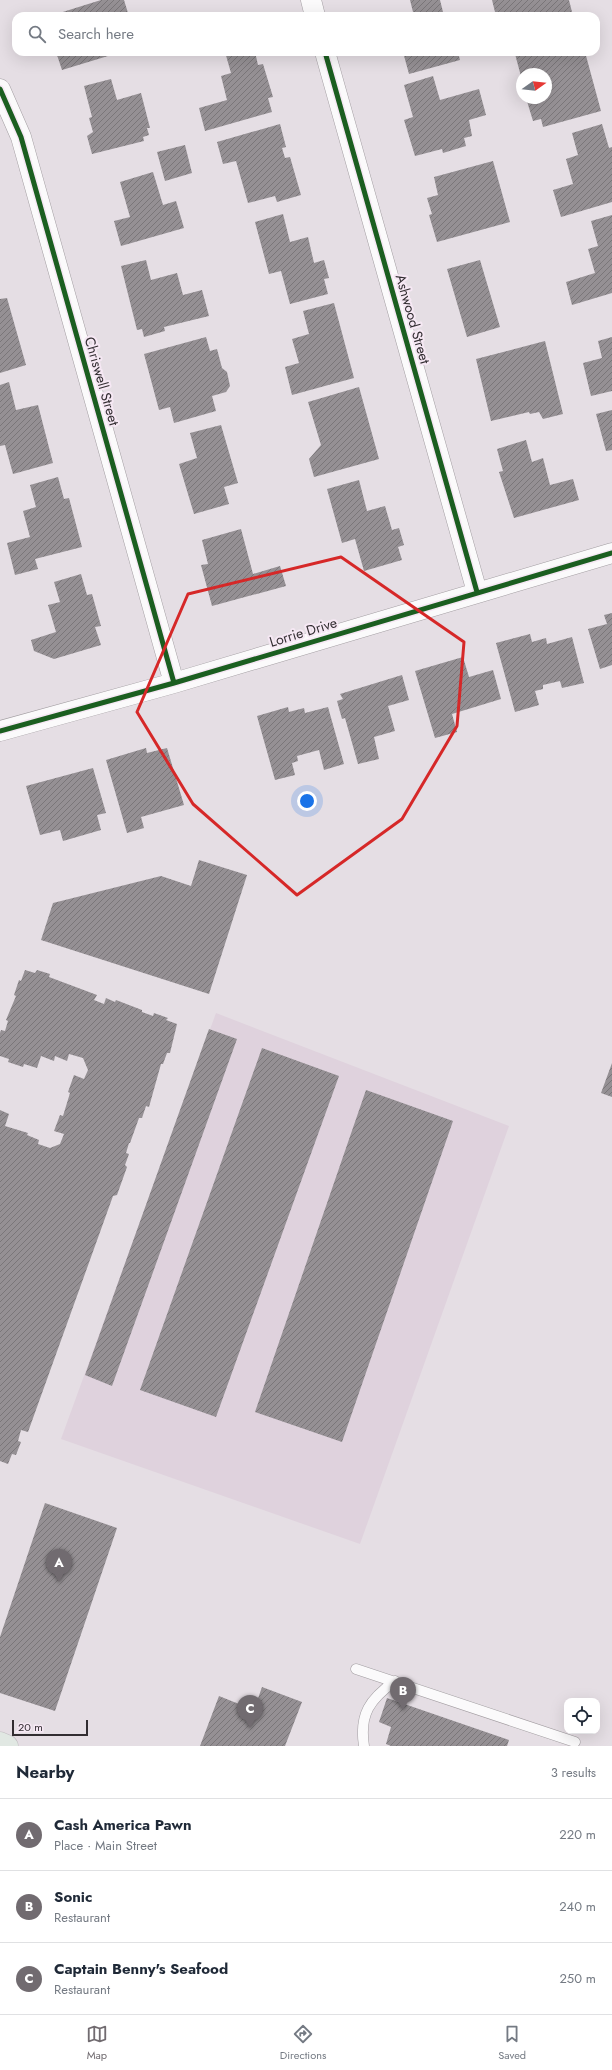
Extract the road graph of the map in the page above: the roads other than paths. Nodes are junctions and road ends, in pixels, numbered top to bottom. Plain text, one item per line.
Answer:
1 (310, 0) edge
2 (314, 12) edge
3 (326, 56) edge
4 (0, 89) edge
5 (612, 553) edge
6 (477, 592) junction
7 (174, 683) junction
8 (0, 731) edge
9 (356, 1669) dead end
10 (395, 1681) junction
11 (575, 1742) dead end
12 (0, 1743) edge
13 (7, 1746) edge
14 (364, 1746) edge

1 - 2 street
3 - 6 street, Ashwood Street
4 - 7 street, Chriswell Street
5 - 6 street, Lorrie Drive
6 - 7 street, Lorrie Drive
7 - 8 street, Lorrie Drive
9 - 10 lane
10 - 11 lane
10 - 14 lane
12 - 13 main road

